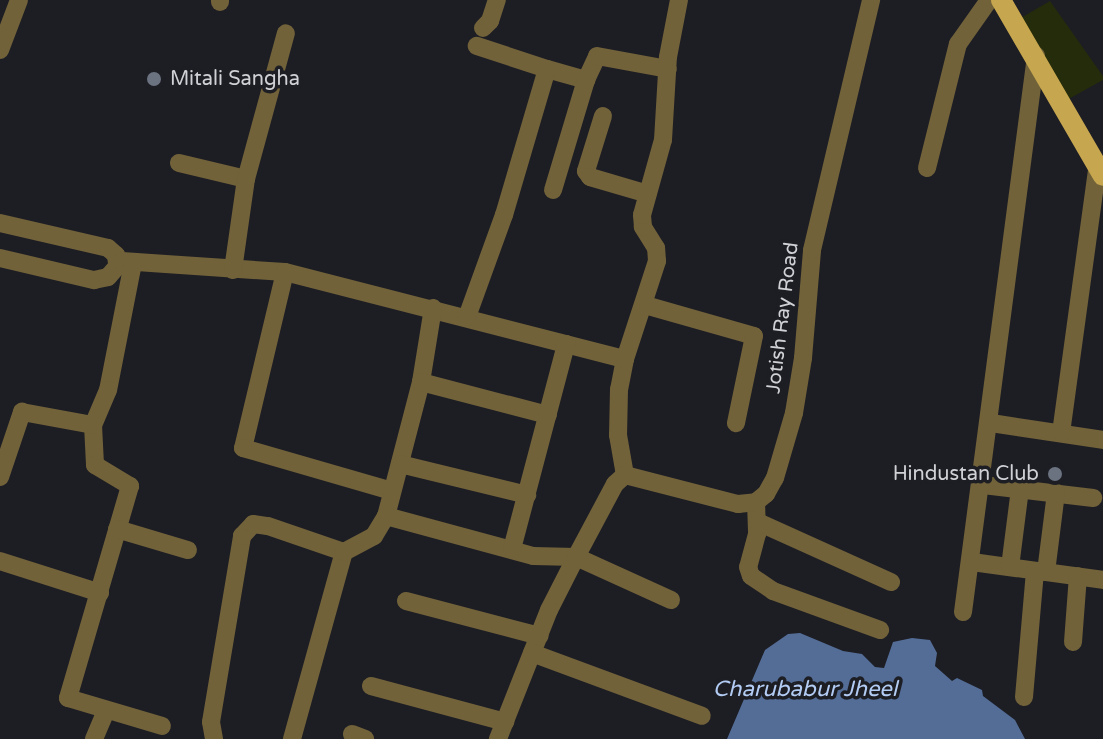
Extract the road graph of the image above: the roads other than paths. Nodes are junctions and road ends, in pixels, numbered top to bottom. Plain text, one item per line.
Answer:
1 (19, 0) edge
2 (497, 0) edge
3 (679, 0) edge
4 (871, 0) edge
5 (989, 0) edge
6 (1001, 0) edge
7 (483, 28) dead end
8 (286, 33) dead end
9 (477, 46) dead end
10 (0, 50) edge
11 (1036, 56) junction
12 (547, 69) junction
13 (668, 69) junction
14 (586, 80) junction
15 (603, 116) dead end
16 (179, 163) dead end
17 (927, 168) dead end
18 (1100, 172) edge
19 (246, 179) junction
20 (553, 190) dead end
21 (648, 194) junction
22 (0, 223) edge
23 (0, 258) edge
24 (125, 263) junction
25 (233, 270) junction
26 (285, 272) junction
27 (645, 305) junction
28 (433, 308) junction
29 (467, 317) junction
30 (566, 344) junction
31 (625, 359) junction
32 (421, 382) junction
33 (548, 415) junction
34 (736, 423) dead end
35 (991, 423) junction
36 (93, 425) junction
37 (1061, 433) junction
38 (1103, 440) edge
39 (400, 464) junction
40 (625, 475) junction
41 (0, 477) edge
42 (983, 485) junction
43 (1020, 489) junction
44 (392, 491) junction
45 (1056, 493) junction
46 (527, 495) junction
47 (1093, 498) dead end
48 (756, 502) junction
49 (386, 516) junction
50 (758, 522) junction
51 (117, 529) junction
52 (512, 549) junction
53 (188, 550) dead end
54 (344, 552) junction
55 (576, 557) junction
56 (0, 561) edge
57 (972, 562) junction
58 (1010, 567) junction
59 (1041, 571) junction
60 (1078, 576) junction
61 (1103, 580) edge
62 (891, 582) dead end
63 (100, 593) junction
64 (671, 600) dead end
65 (406, 601) dead end
66 (963, 612) dead end
67 (880, 630) dead end
68 (1073, 642) dead end
69 (535, 644) junction
70 (371, 686) dead end
71 (1024, 697) dead end
72 (106, 711) junction
73 (702, 716) dead end
74 (162, 726) dead end
75 (502, 730) edge
76 (210, 733) edge
77 (94, 739) edge
78 (292, 739) edge

1 - 10 street
2 - 7 street
3 - 13 street
4 - 48 street, Jotish Ray Road
5 - 17 street
6 - 11 main road
8 - 19 street
9 - 12 street
11 - 18 main road
11 - 35 street
12 - 14 street
12 - 29 street
13 - 14 street
13 - 21 street
14 - 20 street
15 - 21 street
16 - 19 street
18 - 37 street
19 - 25 street
21 - 27 street
22 - 24 street
23 - 24 street
24 - 25 street
24 - 36 street
25 - 26 street
26 - 28 street
26 - 44 street
27 - 31 street
27 - 34 street
28 - 29 street
28 - 32 street
29 - 30 street
30 - 31 street
30 - 33 street
31 - 40 street
32 - 33 street
32 - 39 street
33 - 46 street
35 - 37 street
35 - 42 street
36 - 41 street
36 - 51 street
37 - 38 street
39 - 44 street
39 - 46 street
40 - 48 street
40 - 55 street
42 - 43 street
42 - 57 street
43 - 45 street
43 - 58 street
44 - 49 street
45 - 47 street
45 - 59 street
46 - 52 street
48 - 50 street
49 - 52 street
49 - 54 street
50 - 62 street
50 - 67 street
51 - 53 street
51 - 63 street
52 - 55 street
54 - 76 street
54 - 78 street
55 - 64 street
55 - 69 street
56 - 63 street
57 - 58 street
57 - 66 street
58 - 59 street
59 - 60 street
59 - 71 street
60 - 61 street
60 - 68 street
63 - 72 street
65 - 69 street
69 - 73 street
69 - 75 street
70 - 75 street
72 - 74 street
72 - 77 street

